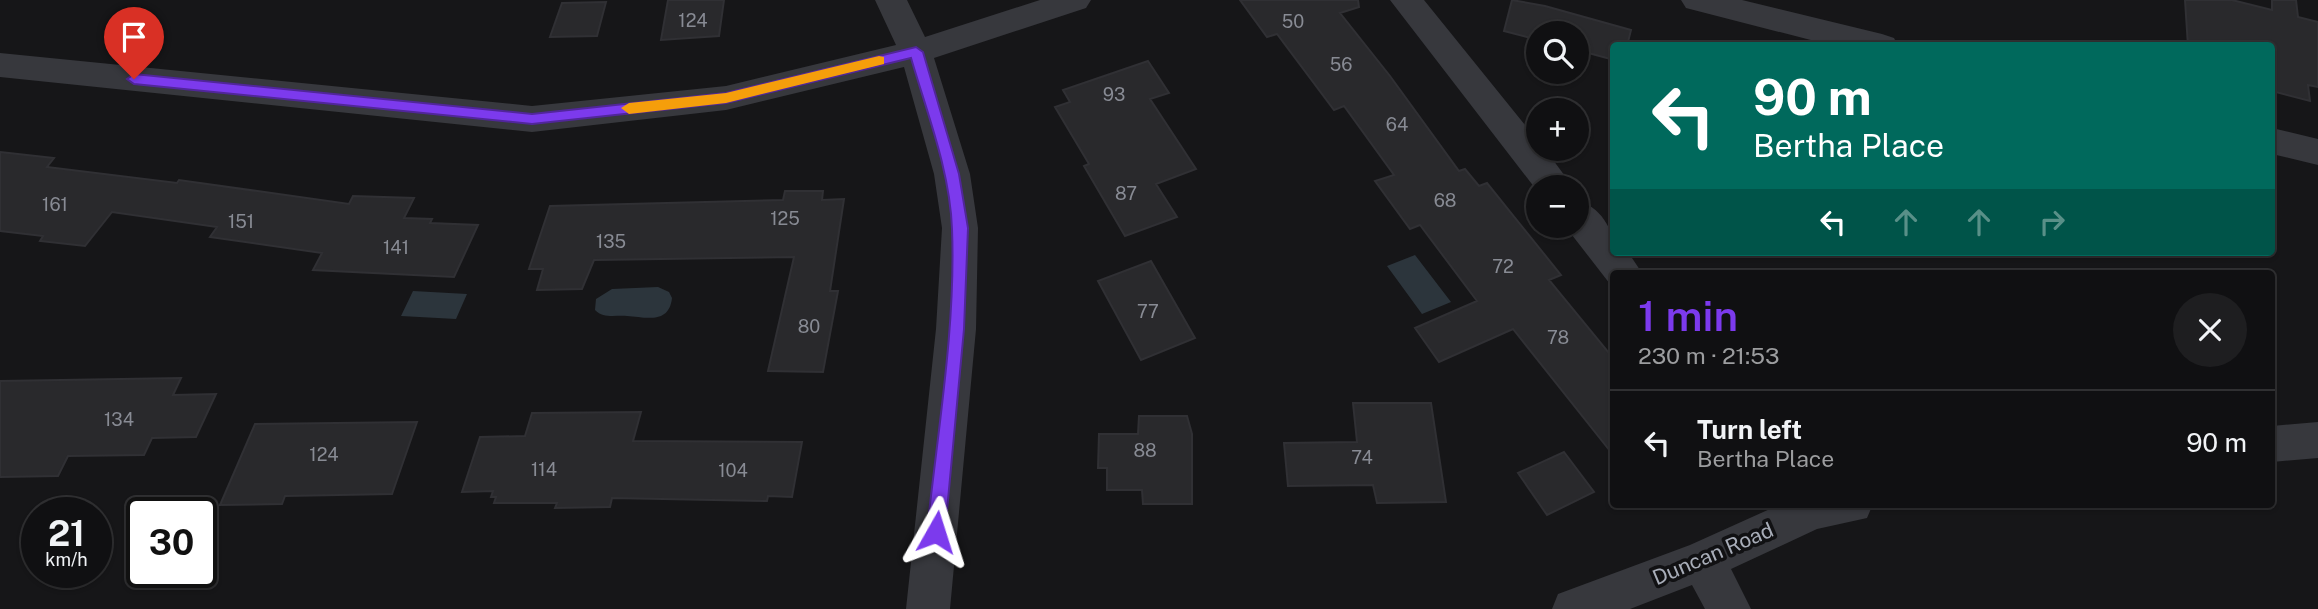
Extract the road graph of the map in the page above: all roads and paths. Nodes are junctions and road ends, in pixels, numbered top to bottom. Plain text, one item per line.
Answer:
1 (891, 0) edge
2 (1075, 0) edge
3 (1406, 0) edge
4 (1697, 0) edge
5 (1866, 42) edge
6 (916, 52) junction
7 (0, 65) edge
8 (2275, 142) edge
9 (2318, 152) edge
10 (1545, 175) edge
11 (1589, 229) edge
12 (1621, 270) edge
13 (2318, 440) edge
14 (2275, 444) edge
15 (1820, 508) edge
16 (1702, 561) junction
17 (928, 609) edge
18 (1574, 609) edge
19 (1729, 609) edge

1 - 6 street
2 - 6 street
3 - 10 street
4 - 5 street
6 - 7 street
6 - 17 street
8 - 9 street
11 - 12 street
13 - 14 street
15 - 16 street, Duncan Road
16 - 18 street, Duncan Road
16 - 19 street

